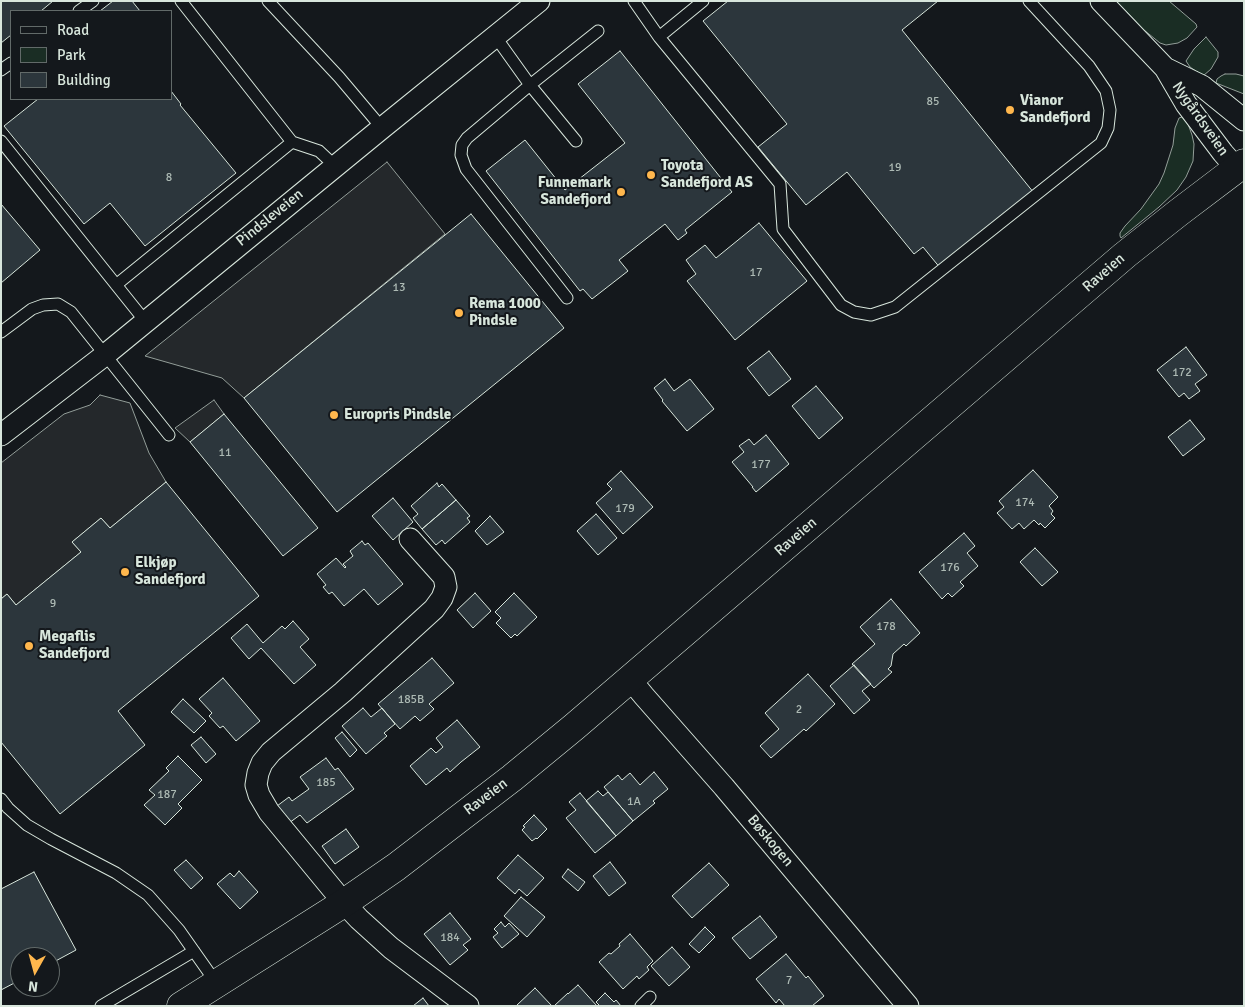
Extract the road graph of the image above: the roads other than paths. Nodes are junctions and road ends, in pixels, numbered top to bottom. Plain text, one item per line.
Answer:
1 (92, 1) edge
2 (181, 1) edge
3 (268, 1) edge
4 (539, 1) edge
5 (634, 1) edge
6 (703, 1) edge
7 (1029, 1) edge
8 (1101, 1) edge
9 (80, 10) edge
10 (598, 32) dead end
11 (495, 36) junction
12 (659, 37) junction
13 (1165, 68) junction
14 (530, 85) junction
15 (1244, 120) edge
16 (382, 128) junction
17 (1, 141) edge
18 (576, 141) dead end
19 (292, 142) junction
20 (335, 166) junction
21 (1240, 166) edge
22 (116, 285) junction
23 (566, 298) dead end
24 (145, 321) junction
25 (1, 332) edge
26 (104, 354) junction
27 (1, 435) edge
28 (169, 435) dead end
29 (410, 539) dead end
30 (630, 679) junction
31 (1, 799) edge
32 (344, 903) junction
33 (194, 951) junction
34 (217, 984) junction
35 (650, 997) dead end
36 (100, 1006) edge
37 (181, 1006) edge
38 (468, 1006) edge
39 (641, 1006) edge
40 (908, 1006) edge

1 - 9 lane
2 - 19 lane
3 - 16 lane
4 - 11 street, Pindsleveien
5 - 12 lane
6 - 12 lane
7 - 12 lane
8 - 13 street, Nygårdsveien
10 - 14 lane
11 - 14 lane
11 - 16 street, Pindsleveien
13 - 15 street, Nygårdsveien
13 - 21 street, Nygårdsveien
14 - 18 lane
14 - 23 lane
16 - 20 street, Pindsleveien
17 - 22 lane
19 - 20 lane
19 - 22 lane
20 - 24 street, Pindsleveien
21 - 30 main road, Raveien
22 - 24 lane
24 - 26 street, Pindsleveien
25 - 26 lane
26 - 27 street, Pindsleveien
26 - 28 lane
29 - 32 street
30 - 32 main road, Raveien
30 - 40 street, Bøskogen
31 - 33 lane
32 - 34 main road, Raveien
32 - 38 street
33 - 34 lane
33 - 36 lane
34 - 37 main road, Raveien
35 - 39 lane

